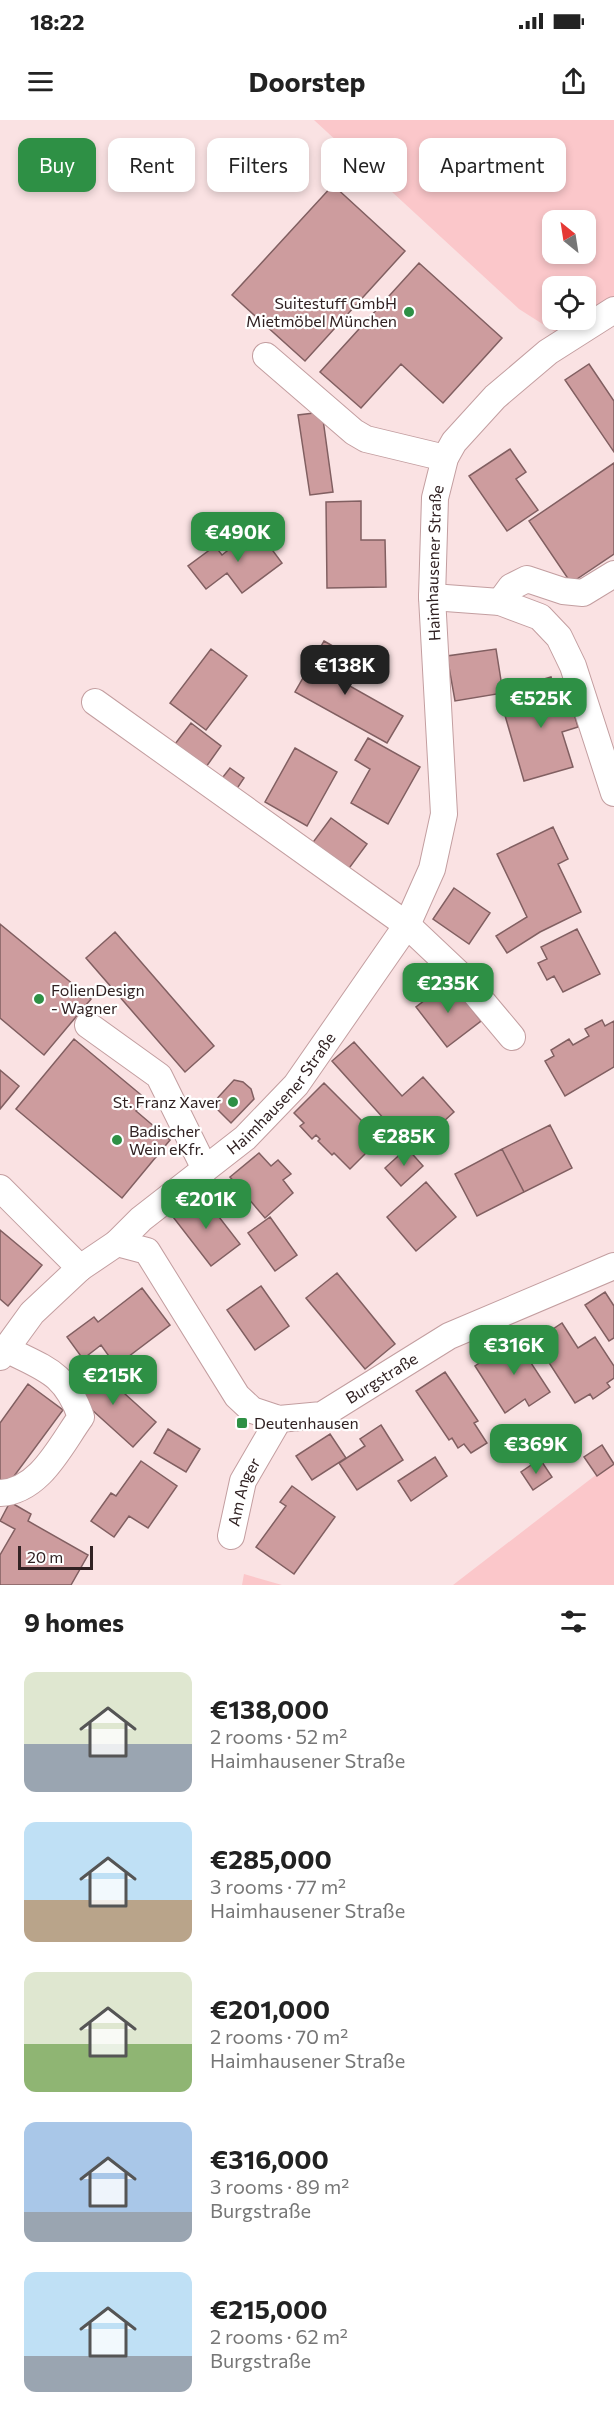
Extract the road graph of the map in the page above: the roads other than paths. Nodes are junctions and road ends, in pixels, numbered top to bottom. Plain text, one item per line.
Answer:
1 (614, 310) edge
2 (266, 356) dead end
3 (445, 458) junction
4 (614, 574) edge
5 (432, 597) junction
6 (500, 602) junction
7 (95, 702) dead end
8 (614, 793) edge
9 (407, 926) junction
10 (88, 1025) dead end
11 (512, 1037) dead end
12 (205, 1169) junction
13 (0, 1188) edge
14 (117, 1243) junction
15 (614, 1266) edge
16 (80, 1268) junction
17 (3, 1353) edge
18 (279, 1419) junction
19 (0, 1493) edge
20 (231, 1536) dead end

1 - 3 street, Haimhausener Straße
2 - 3 street
3 - 5 street, Haimhausener Straße
4 - 6 street
5 - 6 street
5 - 9 street, Haimhausener Straße
6 - 8 street
7 - 9 street
9 - 11 street
9 - 12 street, Haimhausener Straße
10 - 12 street
12 - 14 street, Haimhausener Straße
13 - 16 street
14 - 16 street, Haimhausener Straße
14 - 18 street, Burgstraße
15 - 18 street, Burgstraße
16 - 17 street, Haimhausener Straße
17 - 19 street
18 - 20 street, Am Anger

